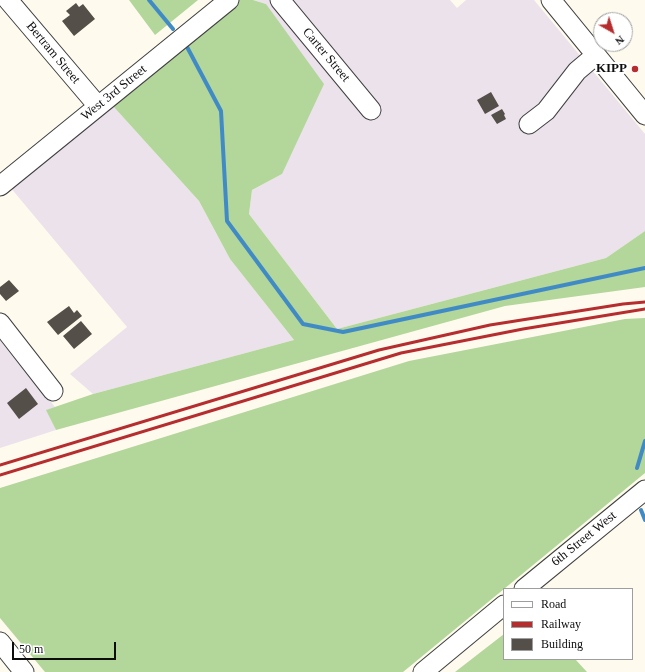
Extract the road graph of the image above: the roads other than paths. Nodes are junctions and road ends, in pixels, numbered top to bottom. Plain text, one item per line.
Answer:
1 (8, 0) edge
2 (229, 0) edge
3 (280, 0) edge
4 (550, 0) edge
5 (596, 55) junction
6 (98, 106) junction
7 (371, 110) dead end
8 (645, 115) edge
9 (529, 124) dead end
10 (0, 186) edge
11 (0, 323) edge
12 (53, 391) dead end
13 (645, 490) edge
14 (525, 588) edge
15 (503, 606) edge
16 (0, 642) edge
17 (24, 672) edge
18 (423, 672) edge

1 - 6 street, Bertram Street
2 - 6 street, West 3rd Street
3 - 7 street, Carter Street
4 - 5 street
5 - 8 street
5 - 9 street
6 - 10 street, West 3rd Street
11 - 12 street
13 - 14 street, 6th Street West
15 - 18 street
16 - 17 street

